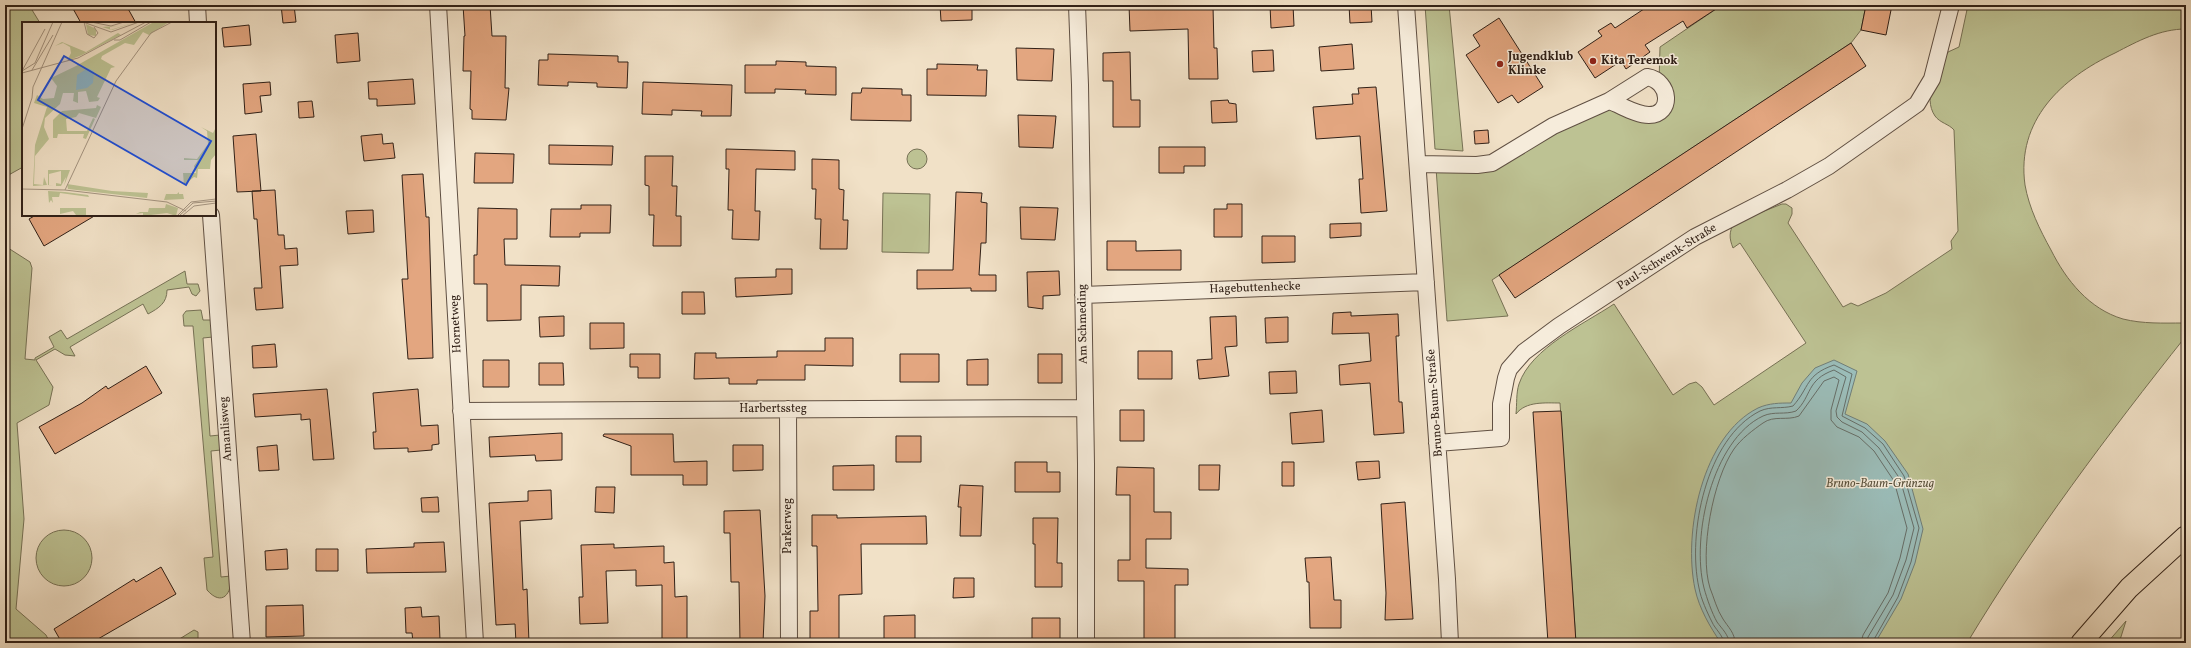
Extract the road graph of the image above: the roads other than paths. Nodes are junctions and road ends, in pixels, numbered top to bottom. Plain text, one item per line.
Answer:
1 (197, 5) edge
2 (438, 5) edge
3 (1077, 5) edge
4 (1406, 5) edge
5 (1951, 5) edge
6 (198, 22) edge
7 (1608, 101) dead end
8 (1418, 164) junction
9 (211, 216) edge
10 (1426, 282) junction
11 (1083, 295) junction
12 (1084, 408) junction
13 (788, 409) junction
14 (462, 411) junction
15 (1438, 443) junction
16 (2186, 536) edge
17 (242, 643) edge
18 (475, 643) edge
19 (789, 643) edge
20 (1086, 643) edge
21 (1450, 643) edge
22 (2081, 643) edge

1 - 6 street
2 - 14 street, Hornetweg
3 - 11 street, Am Schmeding
4 - 8 street, Bruno-Baum-Straße
5 - 15 street, Paul-Schwenk-Straße
7 - 8 street
8 - 10 street, Bruno-Baum-Straße
9 - 17 street, Amanlisweg
10 - 11 street, Hagebuttenhecke
10 - 15 street, Bruno-Baum-Straße
11 - 12 street, Am Schmeding
12 - 13 street, Harbertssteg
12 - 20 street, Am Schmeding
13 - 14 street, Harbertssteg
13 - 19 street, Parkerweg
14 - 18 street, Hornetweg
15 - 21 street, Bruno-Baum-Straße
16 - 22 main road

